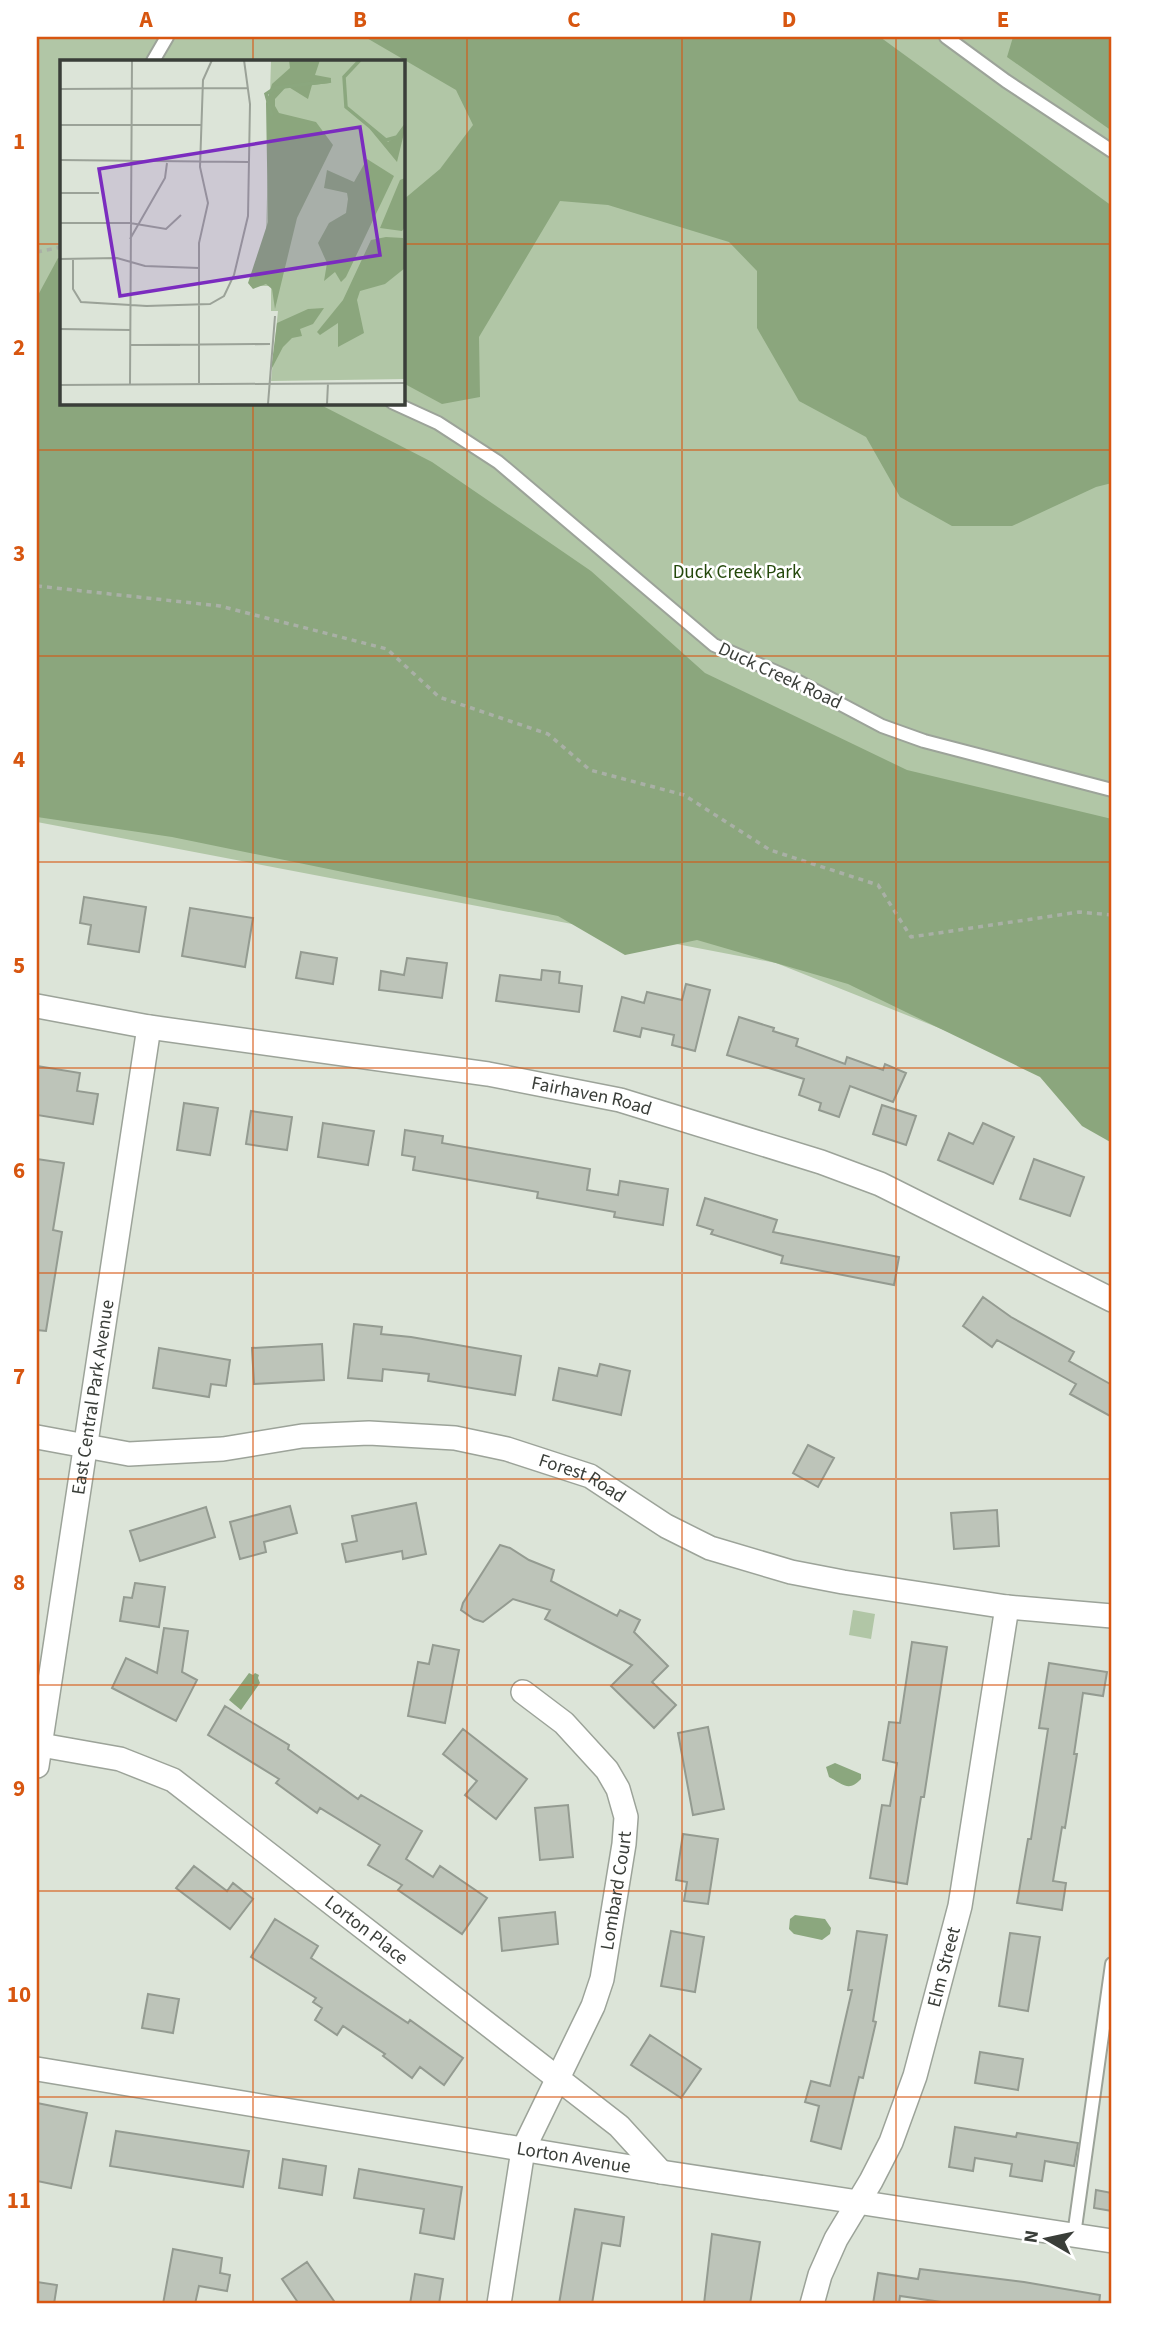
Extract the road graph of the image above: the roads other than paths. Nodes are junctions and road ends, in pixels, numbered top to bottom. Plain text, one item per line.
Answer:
1 (167, 37) edge
2 (946, 37) edge
3 (154, 60) edge
4 (1112, 151) edge
5 (396, 404) edge
6 (1112, 790) edge
7 (37, 1006) edge
8 (149, 1027) junction
9 (1112, 1300) edge
10 (37, 1437) edge
11 (86, 1447) junction
12 (1007, 1607) junction
13 (1112, 1616) edge
14 (523, 1692) dead end
15 (39, 1755) edge
16 (1112, 1964) edge
17 (37, 2069) edge
18 (557, 2077) junction
19 (523, 2150) junction
20 (661, 2172) junction
21 (858, 2204) junction
22 (1073, 2235) junction
23 (1112, 2241) edge
24 (499, 2304) edge
25 (812, 2304) edge

1 - 3 lane
2 - 4 lane
5 - 6 lane, Duck Creek Road
7 - 8 street, Fairhaven Road
8 - 9 street, Fairhaven Road
8 - 11 street, East Central Park Avenue
10 - 11 street, Forest Road
11 - 12 street, Forest Road
11 - 15 street, East Central Park Avenue
12 - 13 street, Forest Road
12 - 21 street, Elm Street
14 - 18 street, Lombard Court
15 - 18 street, Lorton Place
16 - 22 lane
17 - 19 street, Lorton Avenue
18 - 19 street, Lombard Court
18 - 20 street, Lorton Place
19 - 20 street, Lorton Avenue
19 - 24 street, Lombard Court
20 - 21 street, Lorton Avenue
21 - 22 street, Lorton Avenue
21 - 25 street, Elm Street
22 - 23 street, Lorton Avenue

